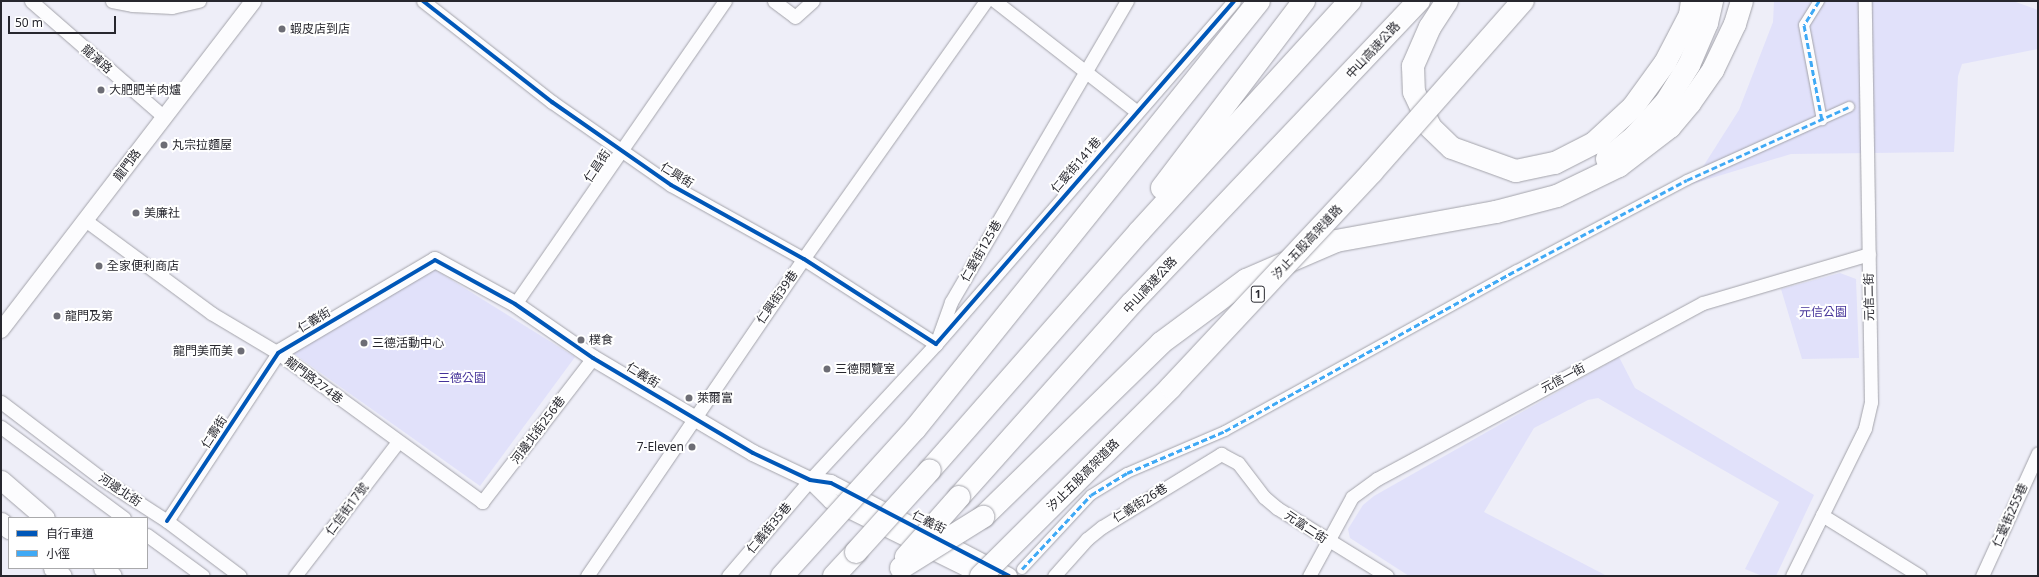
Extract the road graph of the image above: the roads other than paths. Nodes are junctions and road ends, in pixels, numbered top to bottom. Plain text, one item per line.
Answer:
1 (31, 1) edge
2 (112, 1) edge
3 (199, 1) edge
4 (253, 1) edge
5 (423, 1) edge
6 (725, 1) edge
7 (774, 1) edge
8 (813, 1) edge
9 (986, 1) edge
10 (995, 1) edge
11 (1127, 1) edge
12 (1234, 1) edge
13 (1259, 1) edge
14 (1304, 1) edge
15 (1350, 1) edge
16 (1419, 1) edge
17 (1447, 1) edge
18 (1523, 1) edge
19 (1692, 1) edge
20 (1712, 1) edge
21 (1742, 1) edge
22 (1819, 1) edge
23 (1865, 1) edge
24 (1085, 69) junction
25 (1850, 107) dead end
26 (1136, 111) junction
27 (164, 116) junction
28 (1822, 120) junction
29 (620, 150) junction
30 (1533, 203) junction
31 (85, 220) junction
32 (1869, 254) junction
33 (804, 259) junction
34 (515, 304) junction
35 (1, 330) edge
36 (1052, 332) junction
37 (936, 344) junction
38 (278, 353) junction
39 (593, 358) junction
40 (1, 402) edge
41 (693, 418) junction
42 (1, 427) edge
43 (398, 442) junction
44 (2038, 454) edge
45 (1238, 463) joint
46 (1, 480) edge
47 (810, 480) junction
48 (482, 502) joint
49 (1822, 515) junction
50 (44, 517) edge
51 (123, 517) edge
52 (167, 521) junction
53 (148, 536) edge
54 (1330, 542) junction
55 (54, 569) edge
56 (104, 569) edge
57 (895, 570) edge
58 (1016, 573) edge
59 (62, 576) edge
60 (112, 576) edge
61 (203, 576) edge
62 (240, 576) edge
63 (295, 576) edge
64 (587, 576) edge
65 (728, 576) edge
66 (782, 576) edge
67 (834, 576) edge
68 (982, 576) edge
69 (1054, 576) edge
70 (1309, 576) edge
71 (1387, 576) edge
72 (1792, 576) edge
73 (1920, 576) edge
74 (1982, 576) edge

1 - 27 street, 龍濱路
2 - 3 street
4 - 27 street, 龍門路
5 - 29 street, 仁興街
6 - 29 street, 仁昌街
7 - 8 street
9 - 33 street, 仁興街39巷
10 - 24 street
11 - 24 street, 仁愛街125巷
12 - 26 street, 仁愛街141巷
13 - 66 highway, bridge
14 - 36 highway
15 - 36 highway
16 - 57 highway, 中山高速公路, bridge
17 - 19 highway
18 - 68 highway, 汐止五股高架道路 / 1, bridge
20 - 30 highway
21 - 30 highway
22 - 28 street
23 - 32 street, 元信二街
24 - 26 street
24 - 37 street, 仁愛街125巷
25 - 28 street
26 - 37 street, 仁愛街141巷
27 - 31 street, 龍門路
28 - 58 street
29 - 33 street, 仁興街
29 - 34 street, 仁昌街
30 - 57 highway, bridge
31 - 35 street, 龍門路
31 - 38 street, 龍門路274巷
32 - 49 street, 元信二街
32 - 54 street, 元信一街
33 - 37 street, 仁興街
33 - 41 street, 仁興街39巷
34 - 38 street, 仁義街
34 - 39 street, 仁義街
36 - 67 highway, bridge
37 - 47 street, 仁愛街125巷
38 - 43 street, 龍門路274巷
38 - 52 street, 仁壽街
39 - 41 street, 仁義街
39 - 48 street, 河邊北街256巷
40 - 52 street, 河邊北街
41 - 47 street, 仁義街
41 - 64 street, 仁興街39巷
42 - 51 street, 河邊北街
43 - 48 street, 龍門路274巷
43 - 63 street, 仁信街17號
44 - 74 street, 仁愛街255巷
45 - 54 street, 元富二街
45 - 69 street, 仁義街26巷
46 - 50 main road
47 - 58 street, 仁義街
47 - 65 street, 仁義街35巷
47 - 68 street, 仁義街
49 - 72 street, 元信二街
49 - 73 street
52 - 62 street, 河邊北街
53 - 61 street
54 - 70 street, 元信一街
54 - 71 street, 元富二街
55 - 59 main road
56 - 60 main road

